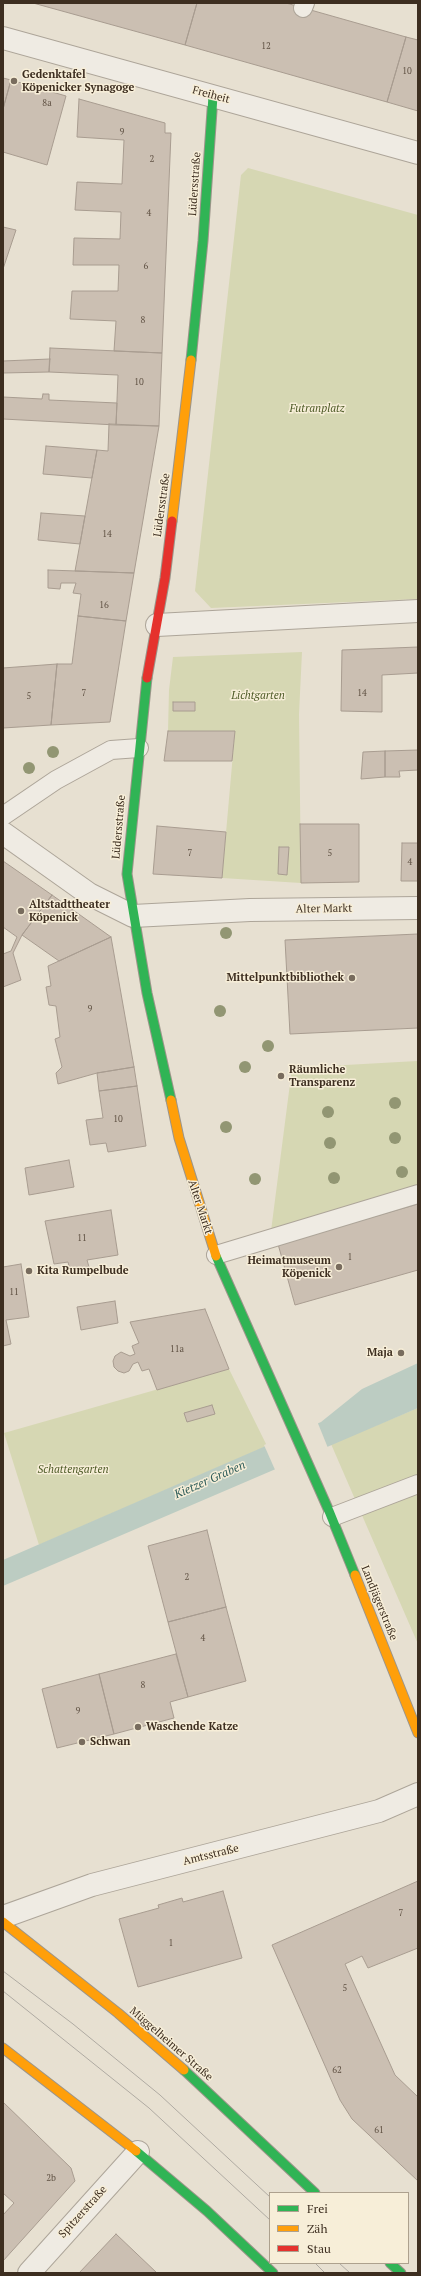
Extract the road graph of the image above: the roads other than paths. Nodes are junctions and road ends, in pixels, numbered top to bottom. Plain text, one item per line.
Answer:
1 (3, 38) edge
2 (213, 96) junction
3 (418, 153) edge
4 (418, 611) edge
5 (157, 625) junction
6 (139, 748) junction
7 (3, 816) edge
8 (3, 834) edge
9 (418, 908) edge
10 (134, 916) junction
11 (418, 1194) edge
12 (216, 1255) junction
13 (316, 1483) joint
14 (418, 1484) edge
15 (332, 1518) junction
16 (418, 1733) edge
17 (418, 1794) edge
18 (3, 1917) edge
19 (3, 1922) edge
20 (3, 2048) edge
21 (138, 2152) junction
22 (314, 2192) edge
23 (391, 2264) edge
24 (29, 2273) edge
25 (273, 2273) edge
26 (401, 2273) edge

1 - 2 street, Freiheit
2 - 3 street, Freiheit
2 - 5 street, Lüdersstraße
4 - 5 street
5 - 6 street, Lüdersstraße
6 - 7 lane
6 - 10 street, Lüdersstraße
8 - 10 street, Alter Markt
9 - 10 street, Alter Markt
10 - 12 street, Alter Markt
11 - 12 lane
12 - 13 street, Alter Markt
13 - 15 street, Landjägerstraße
14 - 15 lane
15 - 16 street, Landjägerstraße
17 - 18 street, Amtsstraße
19 - 22 street, Müggelheimer Straße
20 - 21 street
21 - 24 street, Spitzerstraße
21 - 25 street
23 - 26 street

